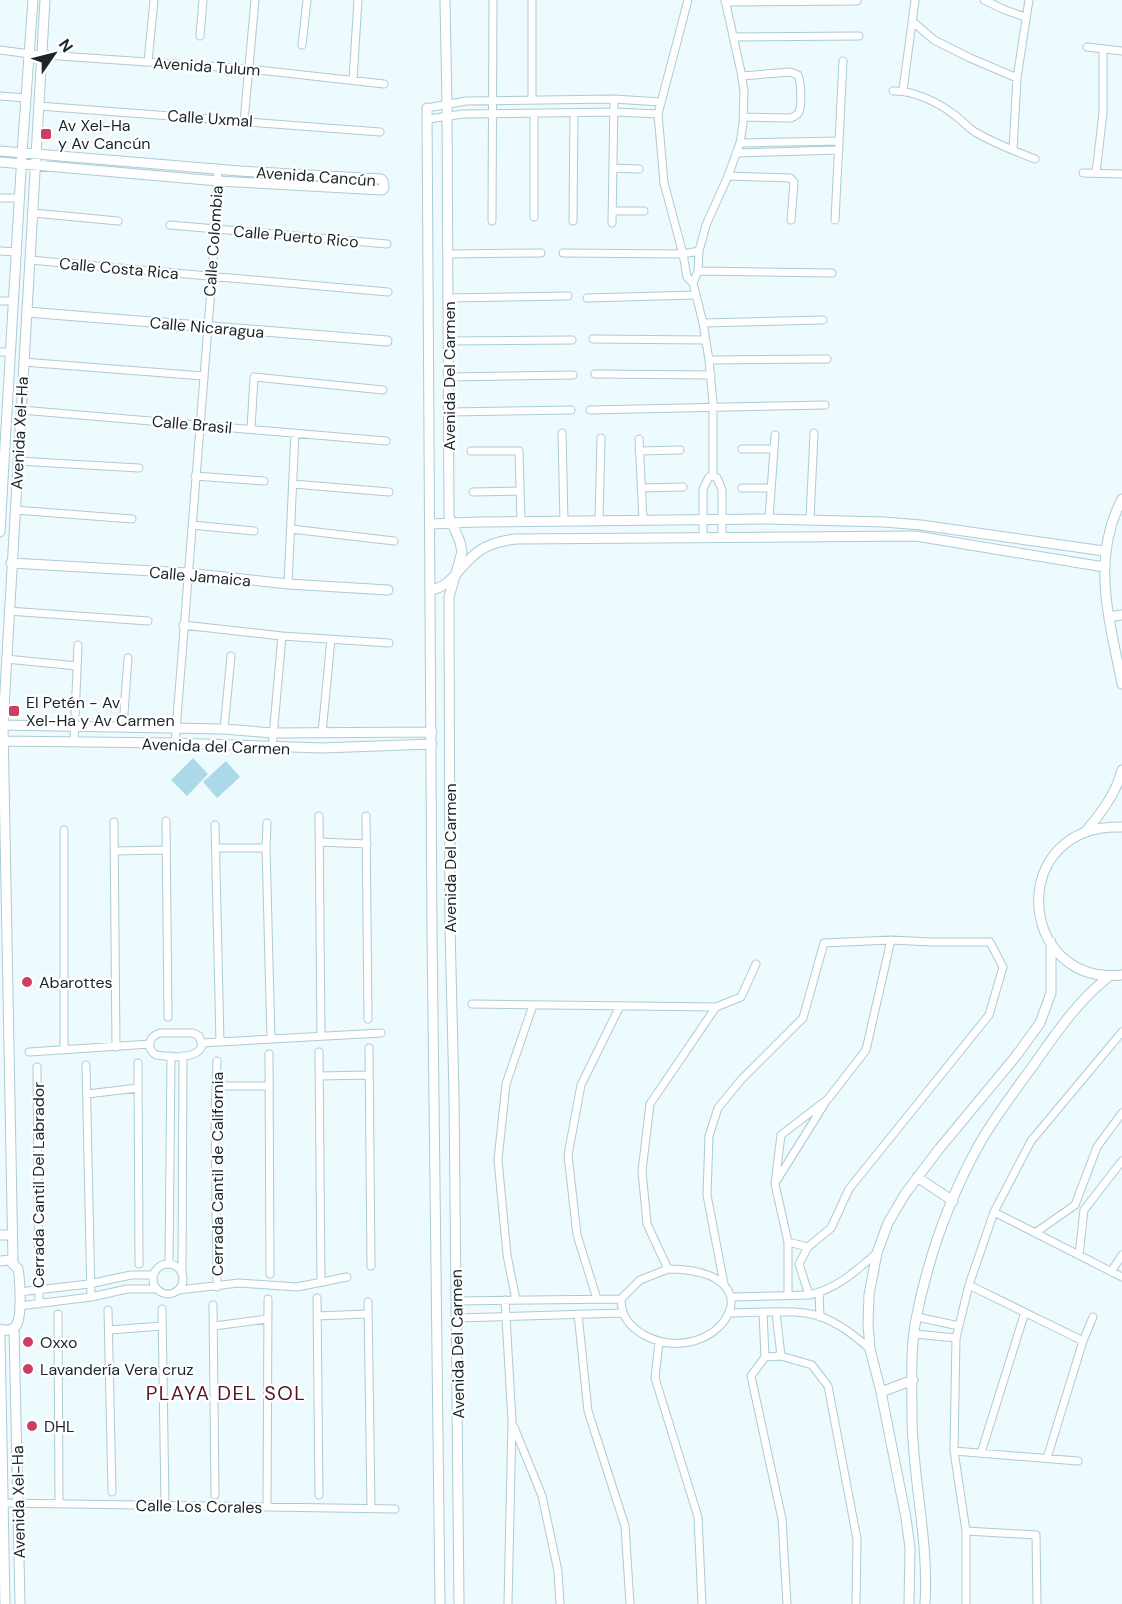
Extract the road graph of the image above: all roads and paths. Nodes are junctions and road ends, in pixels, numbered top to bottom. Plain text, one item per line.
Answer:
1 (33, 0) edge
2 (45, 0) edge
3 (154, 0) edge
4 (203, 0) edge
5 (255, 0) edge
6 (307, 0) edge
7 (358, 0) edge
8 (445, 0) edge
9 (493, 0) edge
10 (532, 0) edge
11 (688, 0) edge
12 (915, 0) edge
13 (984, 0) edge
14 (1029, 0) edge
15 (725, 1) edge
16 (857, 2) edge
17 (1025, 17) junction
18 (912, 21) junction
19 (200, 36) dead end
20 (859, 36) dead end
21 (733, 37) junction
22 (302, 45) dead end
23 (1088, 47) dead end
24 (1103, 49) junction
25 (0, 50) edge
26 (1122, 51) edge
27 (30, 54) junction
28 (42, 54) junction
29 (843, 61) dead end
30 (148, 62) junction
31 (249, 69) junction
32 (742, 76) junction
33 (1017, 78) junction
34 (353, 80) junction
35 (384, 84) dead end
36 (903, 90) junction
37 (893, 91) dead end
38 (0, 96) edge
39 (27, 98) junction
40 (614, 99) junction
41 (493, 100) junction
42 (532, 100) junction
43 (660, 102) junction
44 (447, 104) junction
45 (39, 106) junction
46 (428, 108) joint
47 (615, 112) junction
48 (574, 113) junction
49 (493, 114) junction
50 (534, 114) junction
51 (658, 114) junction
52 (448, 116) junction
53 (743, 117) junction
54 (428, 119) junction
55 (244, 121) junction
56 (381, 132) dead end
57 (839, 141) junction
58 (740, 143) junction
59 (839, 150) junction
60 (1013, 150) junction
61 (0, 151) edge
62 (22, 153) junction
63 (736, 153) junction
64 (36, 155) junction
65 (1035, 159) dead end
66 (0, 162) edge
67 (142, 163) junction
68 (22, 165) junction
69 (35, 165) junction
70 (613, 168) junction
71 (218, 169) junction
72 (639, 169) dead end
73 (1083, 173) dead end
74 (1096, 173) junction
75 (1122, 174) edge
76 (140, 175) junction
77 (728, 176) junction
78 (218, 181) junction
79 (428, 187) junction
80 (448, 187) junction
81 (0, 198) edge
82 (20, 198) junction
83 (612, 211) junction
84 (644, 211) dead end
85 (33, 213) junction
86 (534, 218) dead end
87 (791, 220) dead end
88 (835, 220) dead end
89 (117, 221) dead end
90 (492, 221) dead end
91 (573, 221) dead end
92 (612, 224) dead end
93 (170, 225) dead end
94 (215, 228) junction
95 (387, 244) dead end
96 (0, 251) edge
97 (699, 251) junction
98 (18, 252) junction
99 (541, 253) dead end
100 (563, 253) dead end
101 (448, 254) junction
102 (683, 254) junction
103 (30, 260) junction
104 (698, 271) junction
105 (832, 273) dead end
106 (212, 276) junction
107 (693, 283) junction
108 (388, 292) dead end
109 (695, 295) junction
110 (568, 296) dead end
111 (448, 298) junction
112 (587, 298) dead end
113 (0, 301) edge
114 (14, 302) junction
115 (27, 312) junction
116 (823, 320) dead end
117 (703, 323) junction
118 (207, 326) junction
119 (593, 339) dead end
120 (572, 340) dead end
121 (705, 340) junction
122 (387, 341) dead end
123 (448, 341) junction
124 (0, 352) edge
125 (11, 352) junction
126 (827, 359) dead end
127 (709, 360) junction
128 (24, 362) junction
129 (595, 374) dead end
130 (573, 375) dead end
131 (711, 375) junction
132 (203, 376) junction
133 (449, 377) junction
134 (383, 390) dead end
135 (4, 402) edge
136 (825, 405) dead end
137 (713, 408) junction
138 (21, 410) junction
139 (571, 410) dead end
140 (590, 410) dead end
141 (449, 412) junction
142 (199, 425) junction
143 (250, 429) junction
144 (295, 433) junction
145 (562, 433) dead end
146 (814, 433) dead end
147 (775, 435) dead end
148 (601, 438) dead end
149 (639, 439) dead end
150 (386, 441) dead end
151 (742, 449) dead end
152 (774, 449) junction
153 (680, 450) dead end
154 (471, 451) dead end
155 (639, 451) junction
156 (2, 461) edge
157 (17, 461) junction
158 (140, 468) dead end
159 (195, 476) junction
160 (713, 476) junction
161 (264, 481) dead end
162 (293, 484) junction
163 (683, 487) dead end
164 (641, 488) junction
165 (742, 488) dead end
166 (771, 488) junction
167 (520, 491) junction
168 (389, 492) dead end
169 (473, 492) dead end
170 (1122, 499) edge
171 (1, 510) edge
172 (15, 510) junction
173 (132, 519) dead end
174 (769, 519) junction
175 (810, 519) junction
176 (599, 520) junction
177 (643, 520) junction
178 (660, 520) junction
179 (703, 520) junction
180 (722, 520) junction
181 (820, 520) junction
182 (506, 521) junction
183 (521, 521) junction
184 (564, 521) junction
185 (431, 524) junction
186 (452, 524) junction
187 (192, 525) junction
188 (291, 529) junction
189 (255, 531) dead end
190 (0, 532) edge
191 (821, 537) junction
192 (659, 538) junction
193 (703, 538) junction
194 (722, 538) junction
195 (507, 540) junction
196 (394, 541) dead end
197 (1104, 552) junction
198 (11, 563) junction
199 (1104, 567) junction
200 (188, 573) junction
201 (455, 575) junction
202 (288, 584) junction
203 (388, 590) dead end
204 (431, 590) junction
205 (8, 611) junction
206 (1122, 615) edge
207 (1109, 617) junction
208 (148, 621) dead end
209 (183, 625) junction
210 (282, 636) junction
211 (331, 639) junction
212 (389, 643) dead end
213 (78, 645) dead end
214 (231, 656) dead end
215 (128, 657) dead end
216 (6, 659) junction
217 (77, 666) junction
218 (1122, 684) edge
219 (1, 725) edge
220 (74, 727) junction
221 (123, 727) junction
222 (175, 728) junction
223 (224, 729) junction
224 (273, 732) junction
225 (372, 732) junction
226 (432, 732) junction
227 (322, 733) junction
228 (2, 741) edge
229 (74, 742) junction
230 (175, 743) junction
231 (432, 744) junction
232 (373, 747) junction
233 (272, 748) junction
234 (1122, 770) edge
235 (319, 816) dead end
236 (366, 816) dead end
237 (166, 821) dead end
238 (114, 822) dead end
239 (267, 823) dead end
240 (215, 825) dead end
241 (1122, 827) edge
242 (64, 830) dead end
243 (1084, 832) junction
244 (319, 842) junction
245 (367, 844) junction
246 (216, 848) junction
247 (266, 848) junction
248 (165, 850) junction
249 (115, 851) junction
250 (450, 926) junction
251 (432, 933) junction
252 (891, 940) junction
253 (1051, 942) junction
254 (756, 964) dead end
255 (1122, 975) edge
256 (1108, 977) junction
257 (472, 1004) dead end
258 (533, 1005) junction
259 (620, 1006) junction
260 (716, 1007) junction
261 (168, 1017) dead end
262 (368, 1019) dead end
263 (1122, 1032) edge
264 (381, 1033) dead end
265 (321, 1036) junction
266 (271, 1039) junction
267 (220, 1042) junction
268 (202, 1043) junction
269 (150, 1044) junction
270 (116, 1047) junction
271 (369, 1048) dead end
272 (64, 1050) junction
273 (29, 1052) dead end
274 (319, 1052) dead end
275 (269, 1054) dead end
276 (171, 1056) junction
277 (183, 1056) junction
278 (217, 1060) dead end
279 (138, 1062) dead end
280 (86, 1065) dead end
281 (37, 1067) dead end
282 (319, 1076) junction
283 (369, 1076) junction
284 (216, 1086) junction
285 (268, 1086) junction
286 (138, 1089) junction
287 (87, 1094) junction
288 (454, 1095) junction
289 (435, 1096) junction
290 (828, 1098) junction
291 (1122, 1113) edge
292 (1122, 1161) edge
293 (917, 1177) junction
294 (775, 1184) junction
295 (953, 1200) junction
296 (994, 1212) junction
297 (1035, 1233) junction
298 (0, 1235) edge
299 (12, 1235) junction
300 (788, 1242) junction
301 (808, 1247) junction
302 (877, 1253) junction
303 (1079, 1255) junction
304 (1122, 1255) edge
305 (437, 1258) junction
306 (456, 1258) junction
307 (0, 1261) edge
308 (13, 1262) junction
309 (140, 1264) dead end
310 (169, 1264) junction
311 (788, 1264) junction
312 (800, 1264) junction
313 (371, 1266) dead end
314 (668, 1269) junction
315 (182, 1272) junction
316 (1111, 1272) junction
317 (270, 1274) dead end
318 (153, 1275) junction
319 (347, 1277) dead end
320 (1122, 1277) edge
321 (321, 1282) junction
322 (89, 1284) junction
323 (724, 1284) junction
324 (969, 1285) junction
325 (217, 1287) junction
326 (157, 1289) junction
327 (39, 1290) junction
328 (179, 1290) junction
329 (19, 1292) junction
330 (819, 1292) junction
331 (809, 1294) junction
332 (788, 1295) junction
333 (91, 1297) junction
334 (746, 1297) junction
335 (316, 1298) dead end
336 (731, 1298) junction
337 (268, 1299) dead end
338 (597, 1299) junction
339 (621, 1299) junction
340 (505, 1300) junction
341 (516, 1300) junction
342 (555, 1300) junction
343 (456, 1301) junction
344 (368, 1302) dead end
345 (39, 1304) junction
346 (213, 1305) dead end
347 (19, 1306) junction
348 (162, 1308) dead end
349 (108, 1310) dead end
350 (1025, 1312) junction
351 (623, 1313) junction
352 (730, 1313) junction
353 (747, 1313) junction
354 (763, 1313) junction
355 (776, 1313) junction
356 (58, 1314) dead end
357 (368, 1314) junction
358 (578, 1314) junction
359 (556, 1315) junction
360 (317, 1316) junction
361 (506, 1317) junction
362 (820, 1317) junction
363 (917, 1317) junction
364 (1093, 1317) dead end
365 (456, 1318) junction
366 (268, 1319) junction
367 (162, 1326) junction
368 (214, 1326) junction
369 (959, 1326) junction
370 (14, 1328) junction
371 (0, 1329) edge
372 (109, 1330) junction
373 (915, 1334) junction
374 (0, 1336) edge
375 (956, 1338) junction
376 (1083, 1341) junction
377 (659, 1342) junction
378 (870, 1349) junction
379 (781, 1356) junction
380 (765, 1357) junction
381 (438, 1364) junction
382 (457, 1364) junction
383 (913, 1380) junction
384 (881, 1392) junction
385 (15, 1395) junction
386 (1, 1396) edge
387 (512, 1421) junction
388 (954, 1450) junction
389 (981, 1453) junction
390 (1047, 1458) junction
391 (1078, 1461) dead end
392 (112, 1492) dead end
393 (215, 1495) dead end
394 (318, 1496) dead end
395 (3, 1503) junction
396 (18, 1503) junction
397 (59, 1504) junction
398 (165, 1505) junction
399 (267, 1507) junction
400 (371, 1508) junction
401 (395, 1509) dead end
402 (966, 1531) junction
403 (440, 1576) junction
404 (459, 1576) junction
405 (5, 1604) edge
406 (20, 1604) edge
407 (440, 1604) edge
408 (459, 1604) edge
409 (508, 1604) edge
410 (560, 1604) edge
411 (630, 1604) edge
412 (702, 1604) edge
413 (787, 1604) edge
414 (856, 1604) edge
415 (909, 1604) edge
416 (925, 1604) edge
417 (966, 1604) edge
418 (1037, 1604) edge

1 - 27 street, Avenida Xel-Ha
2 - 28 street, Avenida Xel-Ha
3 - 30 street
4 - 19 street
5 - 31 street
6 - 22 street
7 - 34 street
8 - 44 street, Avenida Del Carmen
9 - 41 street
10 - 42 street
11 - 43 street
12 - 18 street
13 - 17 street
14 - 17 street
15 - 16 street
15 - 21 street
17 - 33 street
18 - 33 street
18 - 36 street
20 - 21 street
21 - 32 street
23 - 24 street
24 - 26 street
24 - 74 street
25 - 27 street, Avenida Tulum
27 - 28 street, Avenida Tulum
27 - 39 street, Avenida Xel-Ha
28 - 30 street, Avenida Tulum
28 - 45 street, Avenida Xel-Ha
29 - 57 street
30 - 31 street, Avenida Tulum
31 - 34 street, Avenida Tulum
31 - 55 street
32 - 53 street
32 - 53 street
33 - 60 street
34 - 35 street, Avenida Tulum
36 - 37 street
36 - 60 street
38 - 39 street
39 - 62 street, Avenida Xel-Ha
40 - 42 street, Avenida Del Carmen
40 - 43 street, Avenida Del Carmen
40 - 47 street
41 - 42 street, Avenida Del Carmen
41 - 44 street, Avenida Del Carmen
41 - 49 street
43 - 51 street
44 - 46 street, Avenida Del Carmen
44 - 52 street, Avenida Del Carmen
45 - 55 street, Calle Uxmal
45 - 64 street, Avenida Xel-Ha
46 - 54 street, Avenida Del Carmen
47 - 48 street
47 - 51 street
47 - 70 street
48 - 50 street
48 - 91 street
49 - 50 street
49 - 52 street
49 - 90 street
50 - 86 street
51 - 102 street
52 - 54 street
52 - 80 street, Avenida Del Carmen
53 - 58 street
54 - 79 street, Avenida Del Carmen
55 - 56 street, Calle Uxmal
57 - 58 street
57 - 59 street
58 - 63 street
59 - 63 street
59 - 88 street
60 - 65 street
61 - 62 street, Avenida Cancún
62 - 64 street, Avenida Cancún
62 - 68 street, Avenida Xel-Ha
63 - 77 street
64 - 67 street, Avenida Cancún
64 - 69 street, Avenida Xel-Ha
66 - 68 street, Avenida Cancún
67 - 71 street, Avenida Cancún
67 - 76 street
68 - 69 street, Avenida Cancún
68 - 82 street, Avenida Xel-Ha
69 - 76 street, Avenida Cancún
69 - 85 street, Avenida Xel-Ha
70 - 72 street
70 - 83 street
71 - 78 street, Calle Colombia
71 - 78 street, Avenida Cancún
73 - 74 street
74 - 75 street
76 - 78 street, Avenida Cancún
77 - 87 street
77 - 97 street
78 - 94 street, Calle Colombia
79 - 80 street
79 - 185 street, Avenida Del Carmen
80 - 101 street, Avenida Del Carmen
81 - 82 street
82 - 98 street, Avenida Xel-Ha
83 - 84 street
83 - 92 street
85 - 89 street
85 - 103 street, Avenida Xel-Ha
93 - 94 street, Calle Puerto Rico
94 - 95 street, Calle Puerto Rico
94 - 106 street, Calle Colombia
96 - 98 street
97 - 102 street
97 - 104 street
98 - 114 street, Avenida Xel-Ha
99 - 101 street
100 - 102 street
101 - 111 street, Avenida Del Carmen
102 - 107 street
103 - 106 street, Calle Costa Rica
103 - 115 street, Avenida Xel-Ha
104 - 105 street
104 - 107 street
106 - 108 street, Calle Costa Rica
106 - 118 street, Calle Colombia
107 - 109 street
109 - 112 street
109 - 117 street
110 - 111 street
111 - 123 street, Avenida Del Carmen
113 - 114 street
114 - 125 street, Avenida Xel-Ha
115 - 118 street, Calle Nicaragua
115 - 128 street, Avenida Xel-Ha
116 - 117 street
117 - 121 street
118 - 122 street, Calle Nicaragua
118 - 132 street, Calle Colombia
119 - 121 street
120 - 123 street
121 - 127 street
123 - 133 street, Avenida Del Carmen
124 - 125 street
125 - 135 street, Avenida Xel-Ha
126 - 127 street
127 - 131 street
128 - 132 street
128 - 138 street, Avenida Xel-Ha
129 - 131 street
130 - 133 street
131 - 137 street
132 - 142 street, Calle Colombia
133 - 141 street, Avenida Del Carmen
134 - 143 street
135 - 138 street, Calle Brasil
135 - 156 street, Avenida Xel-Ha
136 - 137 street
137 - 140 street
137 - 160 street
138 - 142 street, Calle Brasil
138 - 157 street, Avenida Xel-Ha
139 - 141 street
141 - 186 street, Avenida Del Carmen
142 - 143 street, Calle Brasil
142 - 159 street, Calle Colombia
143 - 144 street, Calle Brasil
144 - 150 street, Calle Brasil
144 - 162 street
145 - 184 street
146 - 175 street
147 - 152 street
148 - 176 street
149 - 155 street
151 - 152 street
152 - 166 street
153 - 155 street
154 - 167 street
155 - 164 street
156 - 171 street, Avenida Xel-Ha
157 - 158 street
157 - 172 street, Avenida Xel-Ha
159 - 161 street
159 - 187 street, Calle Colombia
160 - 179 street
160 - 180 street
162 - 168 street
162 - 188 street
163 - 164 street
164 - 177 street
165 - 166 street
166 - 174 street
167 - 169 street
167 - 183 street
170 - 197 street
171 - 190 street, Avenida Xel-Ha
172 - 173 street
172 - 198 street, Avenida Xel-Ha
174 - 175 street
174 - 180 street
175 - 181 street
176 - 177 street
176 - 184 street
177 - 178 street
178 - 179 street
178 - 192 street
179 - 180 street
179 - 193 street
180 - 194 street
181 - 191 street
181 - 197 street
182 - 183 street
182 - 186 street
182 - 195 street
183 - 184 street
185 - 186 street
185 - 204 street, Avenida Del Carmen
186 - 201 street, Avenida Del Carmen
187 - 189 street
187 - 200 street, Calle Colombia
188 - 196 street
188 - 202 street
191 - 194 street
191 - 199 street
192 - 193 street
192 - 195 street
193 - 194 street
195 - 201 street
197 - 199 street
198 - 200 street, Calle Jamaica
198 - 205 street, Avenida Xel-Ha
199 - 207 street
200 - 202 street, Calle Jamaica
200 - 209 street, Calle Colombia
201 - 204 street
201 - 250 street, Avenida Del Carmen
202 - 203 street, Calle Jamaica
204 - 226 street, Avenida Del Carmen
205 - 208 street
205 - 216 street, Avenida Xel-Ha
206 - 207 street
207 - 218 street
209 - 210 street
209 - 222 street, Calle Colombia
210 - 211 street
210 - 224 street
211 - 212 street
211 - 227 street
213 - 217 street
214 - 223 street
215 - 221 street
216 - 217 street
216 - 219 street, Avenida Xel-Ha
217 - 220 street
219 - 220 street, Avenida del Carmen
219 - 228 street, Avenida Xel-Ha
220 - 221 street, Avenida del Carmen
220 - 229 street
221 - 222 street, Avenida del Carmen
222 - 223 street, Avenida del Carmen
222 - 230 street, Calle Colombia
223 - 224 street, Avenida del Carmen
224 - 227 street, Avenida del Carmen
224 - 233 street
225 - 226 street, Avenida del Carmen
225 - 227 street, Avenida del Carmen
225 - 232 street
226 - 231 street, Avenida Del Carmen
228 - 229 street, Avenida del Carmen
228 - 299 street, Avenida Xel-Ha
229 - 230 street, Avenida del Carmen
230 - 233 street, Avenida del Carmen
231 - 232 street, Avenida del Carmen
231 - 251 street, Avenida Del Carmen
232 - 233 street, Avenida del Carmen
234 - 243 street
235 - 244 street
236 - 245 street
237 - 248 street
238 - 249 street
239 - 247 street
240 - 246 street
241 - 243 street
242 - 272 street
243 - 253 street
244 - 245 street
244 - 265 street
245 - 262 street
246 - 247 street
246 - 267 street
247 - 266 street
248 - 249 street
248 - 261 street
249 - 270 street
250 - 251 street
250 - 288 street, Avenida Del Carmen
251 - 289 street, Avenida Del Carmen
252 - 290 street
252 - 301 street
252 - 323 street
253 - 256 street
253 - 293 street
254 - 260 street
255 - 256 street
256 - 295 street
257 - 258 street
258 - 259 street
258 - 341 street
259 - 260 street
259 - 338 street
260 - 314 street
263 - 296 street
264 - 265 street
265 - 266 street
266 - 267 street
267 - 268 street
268 - 269 street
268 - 277 street
269 - 270 street
269 - 276 street
270 - 272 street
271 - 283 street
272 - 273 street
274 - 282 street
275 - 285 street
276 - 277 street
276 - 310 street
277 - 315 street
278 - 284 street, Cerrada Cantil de California
279 - 286 street
280 - 287 street
281 - 327 street, Cerrada Cantil Del Labrador
282 - 283 street
282 - 321 street
283 - 313 street
284 - 285 street
284 - 325 street, Cerrada Cantil de California
285 - 317 street
286 - 287 street
286 - 309 street
287 - 322 street
288 - 289 street
288 - 306 street, Avenida Del Carmen
289 - 305 street, Avenida Del Carmen
290 - 294 street
290 - 294 street
291 - 297 street
292 - 303 street
293 - 295 street
293 - 302 street
294 - 300 street
295 - 363 street
296 - 297 street
296 - 324 street
297 - 303 street
298 - 299 street
299 - 308 street, Avenida Xel-Ha
300 - 301 street
300 - 311 street
301 - 312 street
302 - 330 street
302 - 378 street
303 - 316 street
304 - 316 street
305 - 306 street
305 - 381 street, Avenida Del Carmen
306 - 343 street, Avenida Del Carmen
307 - 308 street
308 - 329 street, Avenida Xel-Ha
310 - 315 street
310 - 318 street
311 - 312 street
311 - 332 street
312 - 331 street
314 - 323 street
314 - 339 street
315 - 328 street
316 - 320 street
318 - 322 street
318 - 326 street
319 - 321 street
321 - 325 street
322 - 327 street
322 - 333 street
323 - 336 street
324 - 350 street
324 - 369 street
325 - 328 street
326 - 328 street
326 - 333 street
327 - 329 street
327 - 345 street, Cerrada Cantil Del Labrador
329 - 347 street, Avenida Xel-Ha
330 - 331 street
330 - 362 street
331 - 332 street
332 - 334 street
333 - 345 street
334 - 336 street
334 - 353 street
335 - 360 street
336 - 352 street
337 - 366 street
338 - 339 street
338 - 342 street
339 - 351 street
340 - 341 street
340 - 343 street
340 - 361 street
341 - 342 street
342 - 359 street
343 - 365 street, Avenida Del Carmen
344 - 357 street
345 - 347 street
346 - 368 street
347 - 370 street, Avenida Xel-Ha
348 - 367 street
349 - 372 street
350 - 376 street
350 - 389 street
351 - 358 street
351 - 377 street
352 - 353 street
352 - 377 street
353 - 354 street
354 - 355 street
354 - 380 street
355 - 362 street
355 - 379 street
356 - 397 street
357 - 360 street
357 - 400 street
358 - 359 street
358 - 411 street
359 - 361 street
360 - 394 street
361 - 365 street
361 - 387 street
362 - 378 street
363 - 369 street
363 - 373 street
364 - 376 street
365 - 382 street, Avenida Del Carmen
366 - 368 street
366 - 399 street
367 - 372 street
367 - 398 street
368 - 393 street
369 - 375 street
370 - 371 street
370 - 385 street, Avenida Xel-Ha
372 - 392 street
373 - 375 street
373 - 383 street
374 - 386 street, Avenida Xel-Ha
375 - 388 street
376 - 390 street
377 - 412 street
378 - 384 street
379 - 380 street
379 - 414 street
380 - 413 street
381 - 382 street
381 - 403 street, Avenida Del Carmen
382 - 404 street, Avenida Del Carmen
383 - 384 street
383 - 416 street
384 - 415 street
385 - 386 street
385 - 396 street, Avenida Xel-Ha
386 - 395 street, Avenida Xel-Ha
387 - 409 street
387 - 410 street
388 - 389 street
388 - 402 street
389 - 390 street
390 - 391 street
395 - 396 street, Calle Los Corales
395 - 405 street, Avenida Xel-Ha
396 - 397 street, Calle Los Corales
396 - 406 street, Avenida Xel-Ha
397 - 398 street, Calle Los Corales
398 - 399 street, Calle Los Corales
399 - 400 street, Calle Los Corales
400 - 401 street, Calle Los Corales
402 - 417 street
402 - 418 street
403 - 404 street
403 - 407 street, Avenida Del Carmen
404 - 408 street, Avenida Del Carmen

